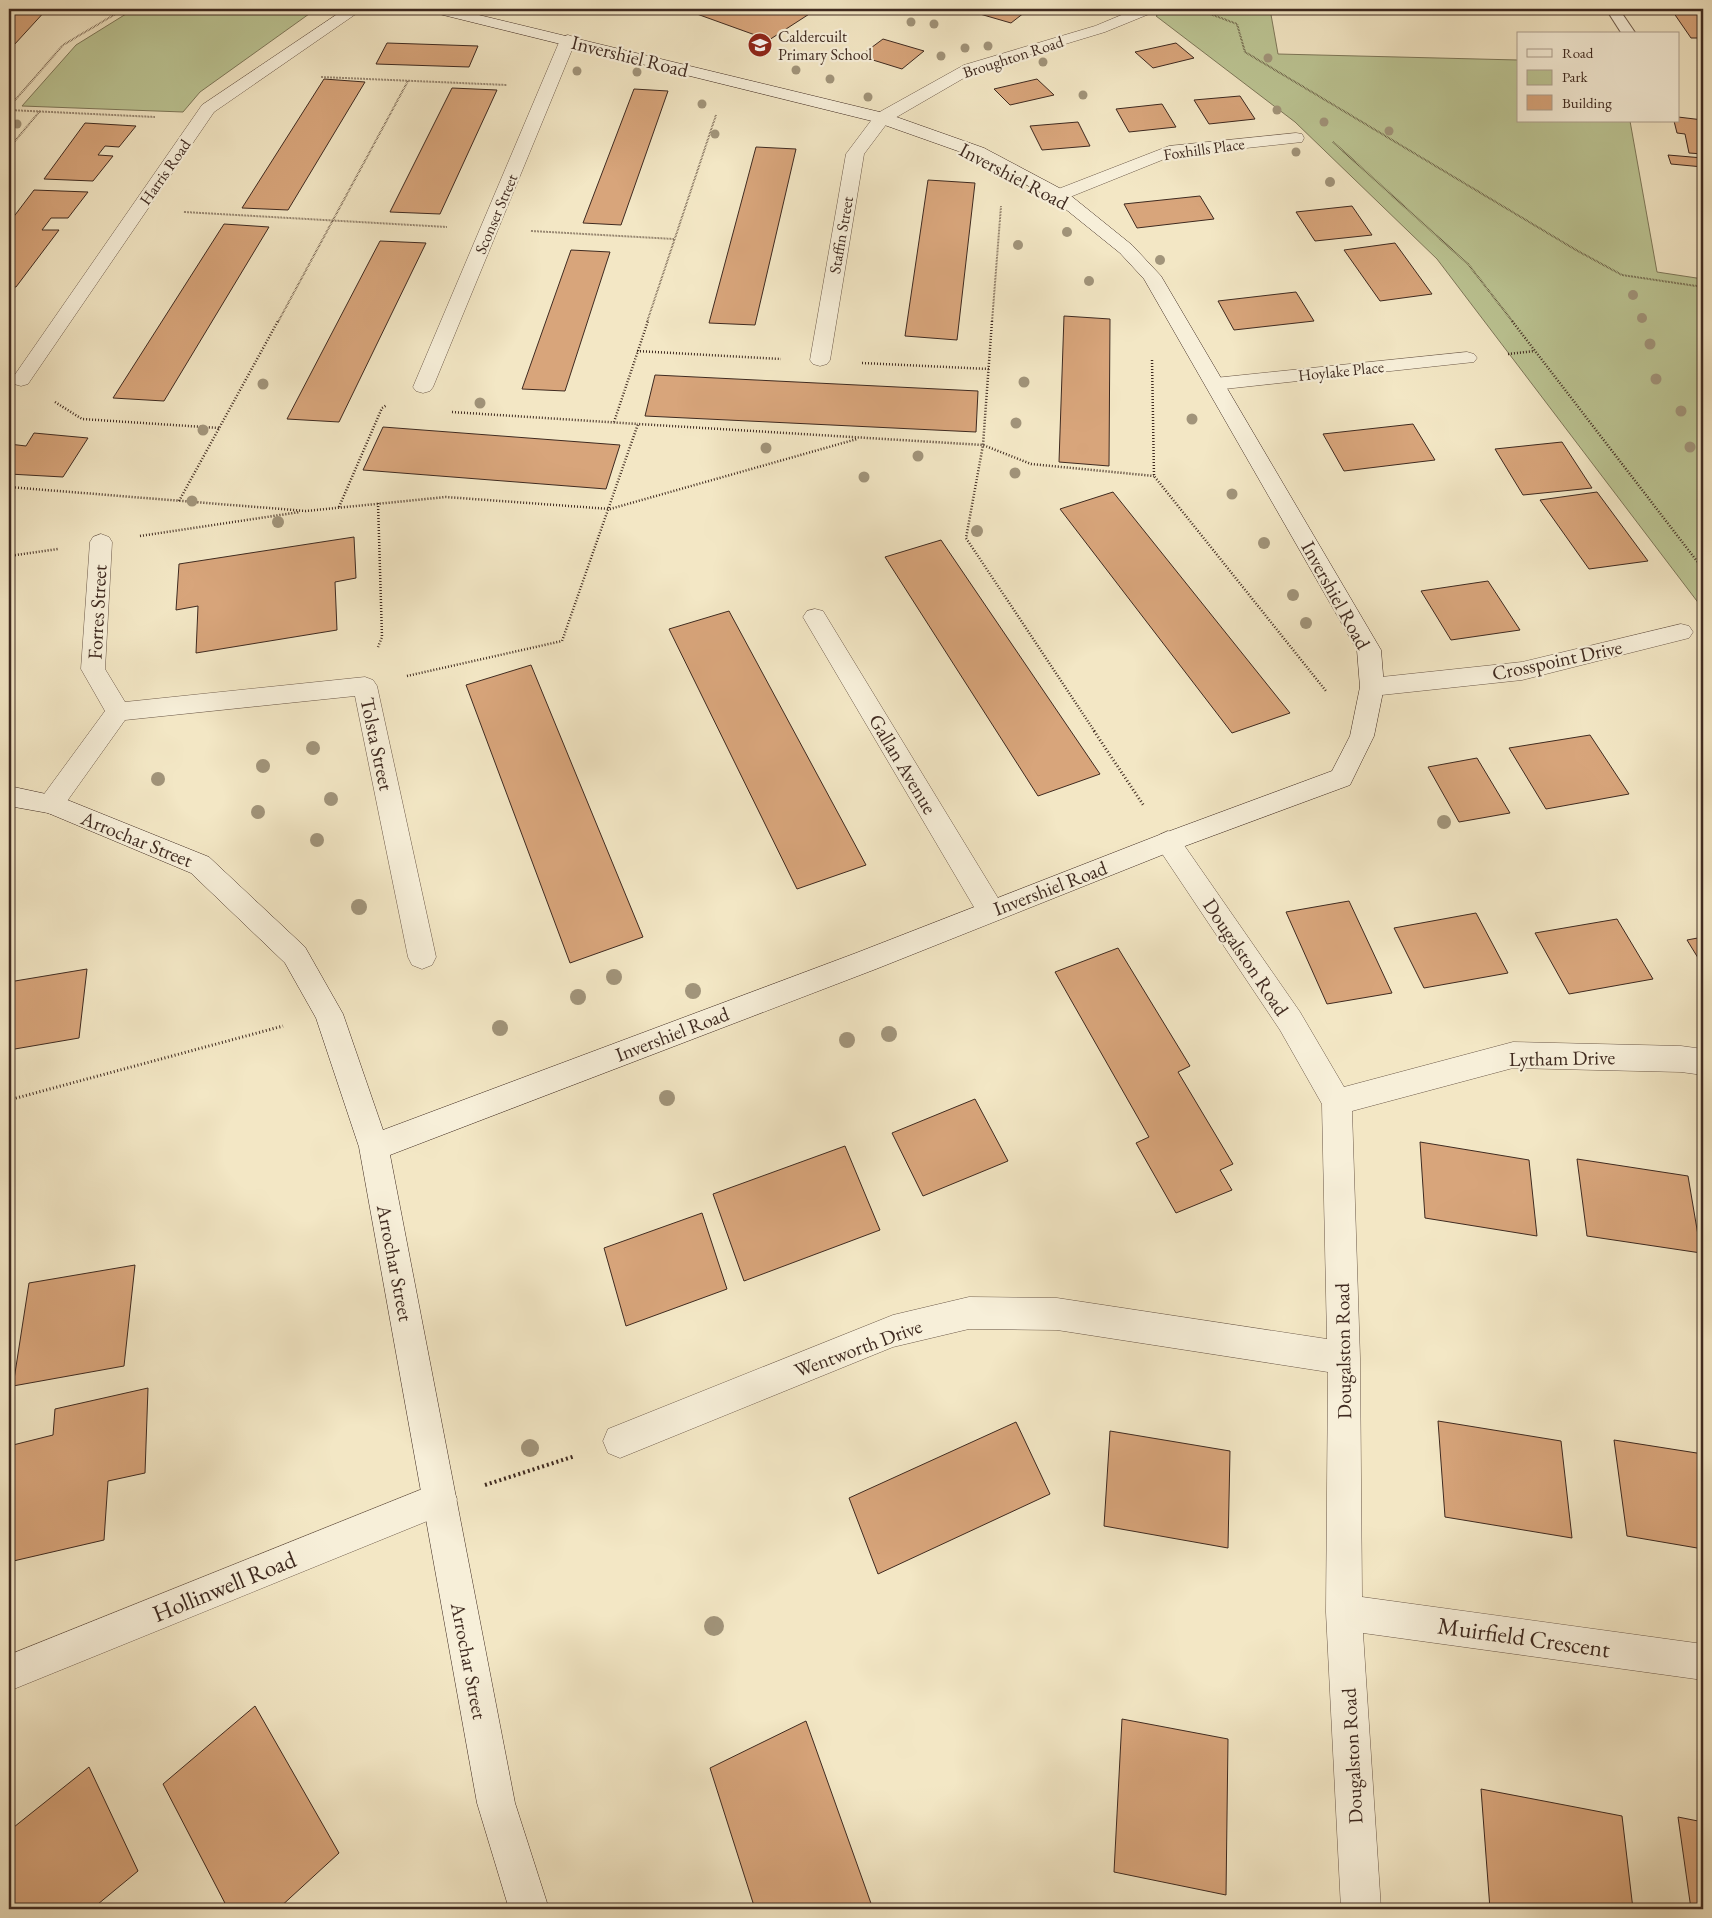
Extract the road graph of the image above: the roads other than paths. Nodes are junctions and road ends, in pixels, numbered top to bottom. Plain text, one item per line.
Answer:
1 (355, 9) edge
2 (436, 9) edge
3 (1149, 9) edge
4 (1614, 9) edge
5 (1628, 32) edge
6 (568, 40) junction
7 (882, 118) junction
8 (1296, 138) road end
9 (1059, 196) junction
10 (1467, 358) dead end
11 (820, 360) dead end
12 (21, 380) road end
13 (1215, 384) junction
14 (423, 387) road end
15 (101, 542) road end
16 (816, 617) dead end
17 (1681, 632) dead end
18 (1372, 687) junction
19 (118, 712) junction
20 (9, 796) edge
21 (51, 804) junction
22 (1168, 842) junction
23 (991, 911) junction
24 (422, 957) dead end
25 (1703, 1062) edge
26 (1337, 1102) junction
27 (374, 1147) junction
28 (1344, 1358) junction
29 (620, 1441) road end
30 (440, 1500) junction
31 (1344, 1612) junction
32 (1703, 1662) edge
33 (9, 1673) edge
34 (529, 1909) edge
35 (1361, 1909) edge

1 - 12 street, Harris Road
2 - 6 street, Invershiel Road
3 - 7 street, Broughton Road
4 - 5 lane
6 - 7 street, Invershiel Road
6 - 14 street, Sconser Street
7 - 9 street, Invershiel Road
7 - 11 street, Staffin Street
8 - 9 street, Foxhills Place
9 - 13 street, Invershiel Road
10 - 13 street, Hoylake Place
13 - 18 street, Invershiel Road
15 - 19 street, Forres Street
16 - 23 street, Gallan Avenue
17 - 18 street, Crosspoint Drive
18 - 22 street, Invershiel Road
19 - 21 street
19 - 24 street, Tolsta Street
20 - 21 street, Arrochar Street
21 - 27 street, Arrochar Street
22 - 23 street, Invershiel Road
22 - 26 street, Dougalston Road
23 - 27 street, Invershiel Road
25 - 26 street, Lytham Drive
26 - 28 street, Dougalston Road
27 - 30 street, Arrochar Street
28 - 29 street, Wentworth Drive
28 - 31 street, Dougalston Road
30 - 33 street, Hollinwell Road
30 - 34 street, Arrochar Street
31 - 32 street, Muirfield Crescent
31 - 35 street, Dougalston Road

